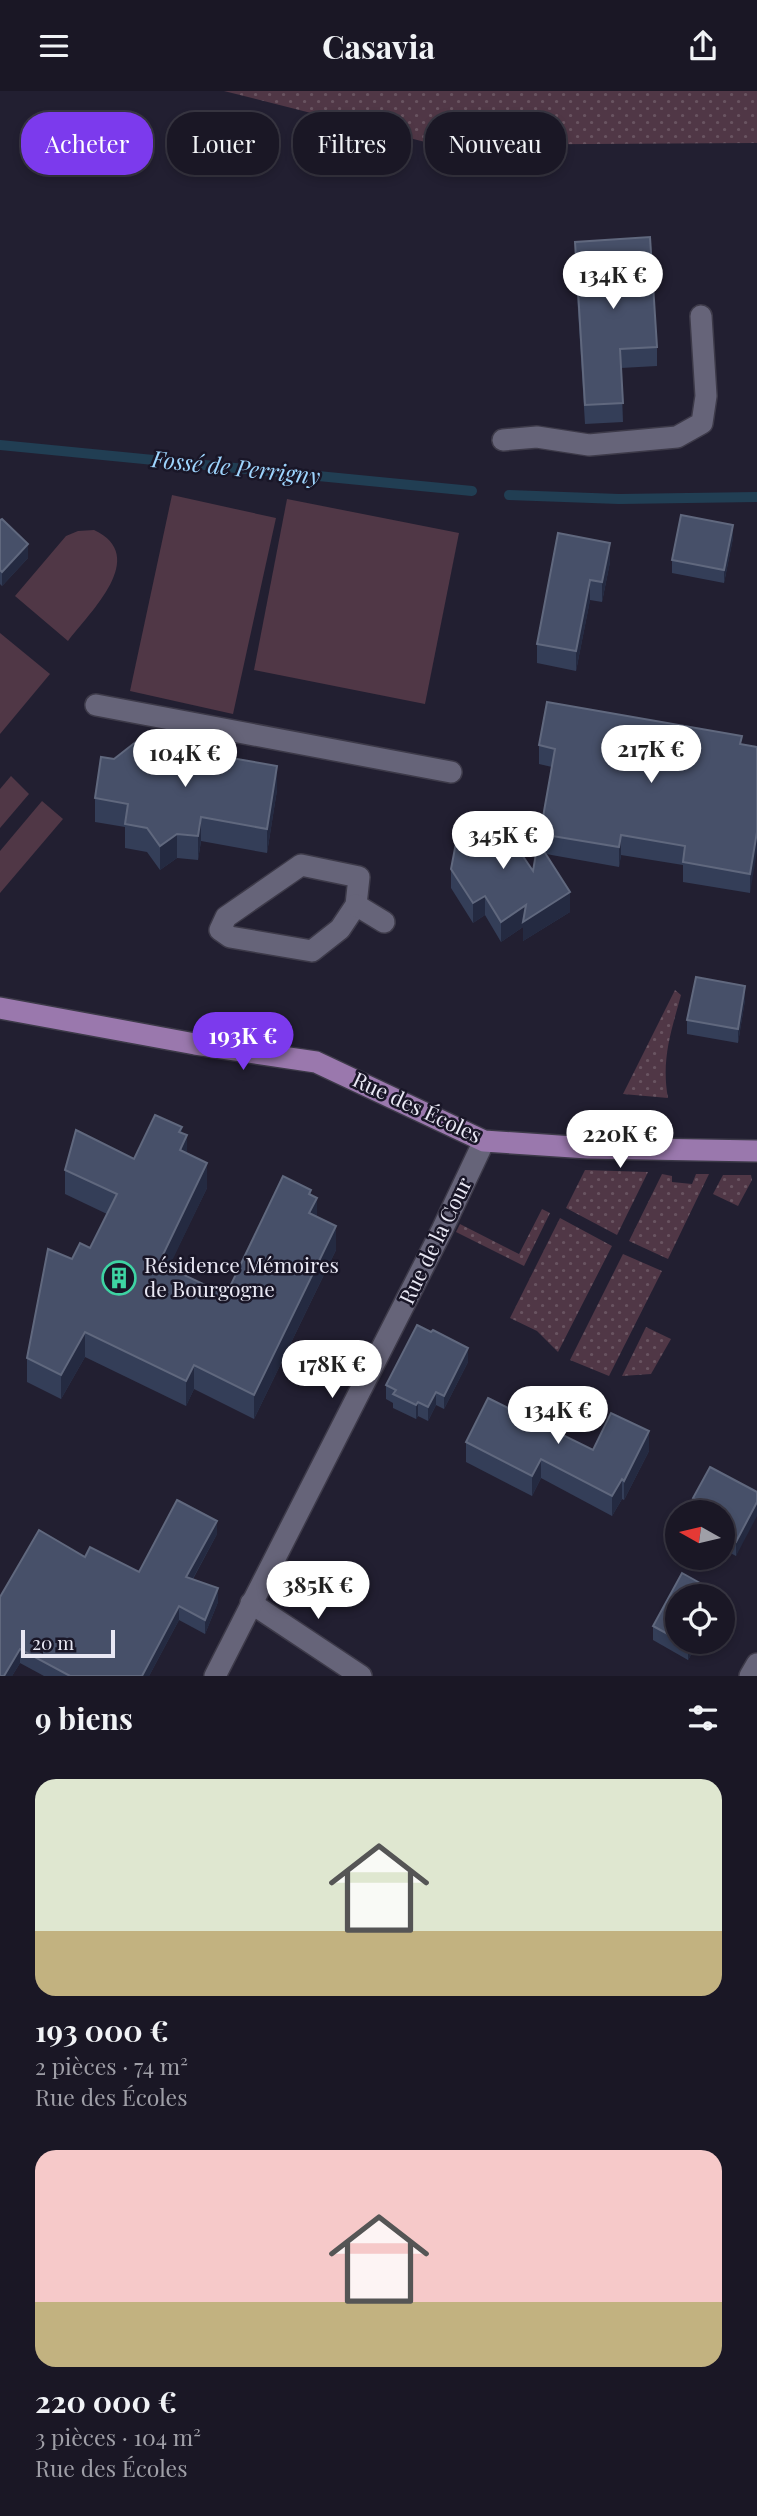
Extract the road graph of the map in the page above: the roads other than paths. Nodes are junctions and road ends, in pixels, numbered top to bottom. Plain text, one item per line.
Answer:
1 (701, 316) dead end
2 (503, 440) dead end
3 (96, 705) dead end
4 (451, 772) dead end
5 (356, 905) junction
6 (384, 922) dead end
7 (0, 1008) edge
8 (484, 1141) junction
9 (757, 1151) edge
10 (251, 1603) junction
11 (757, 1664) edge
12 (215, 1676) edge
13 (361, 1676) edge
14 (750, 1676) edge

1 - 2 street
3 - 4 street
5 - 5 street
5 - 6 street
7 - 8 main road, Rue des Écoles
8 - 9 main road, Rue des Écoles
8 - 10 street, Rue de la Cour
10 - 12 street, Rue de la Cour
10 - 13 street
11 - 14 street

